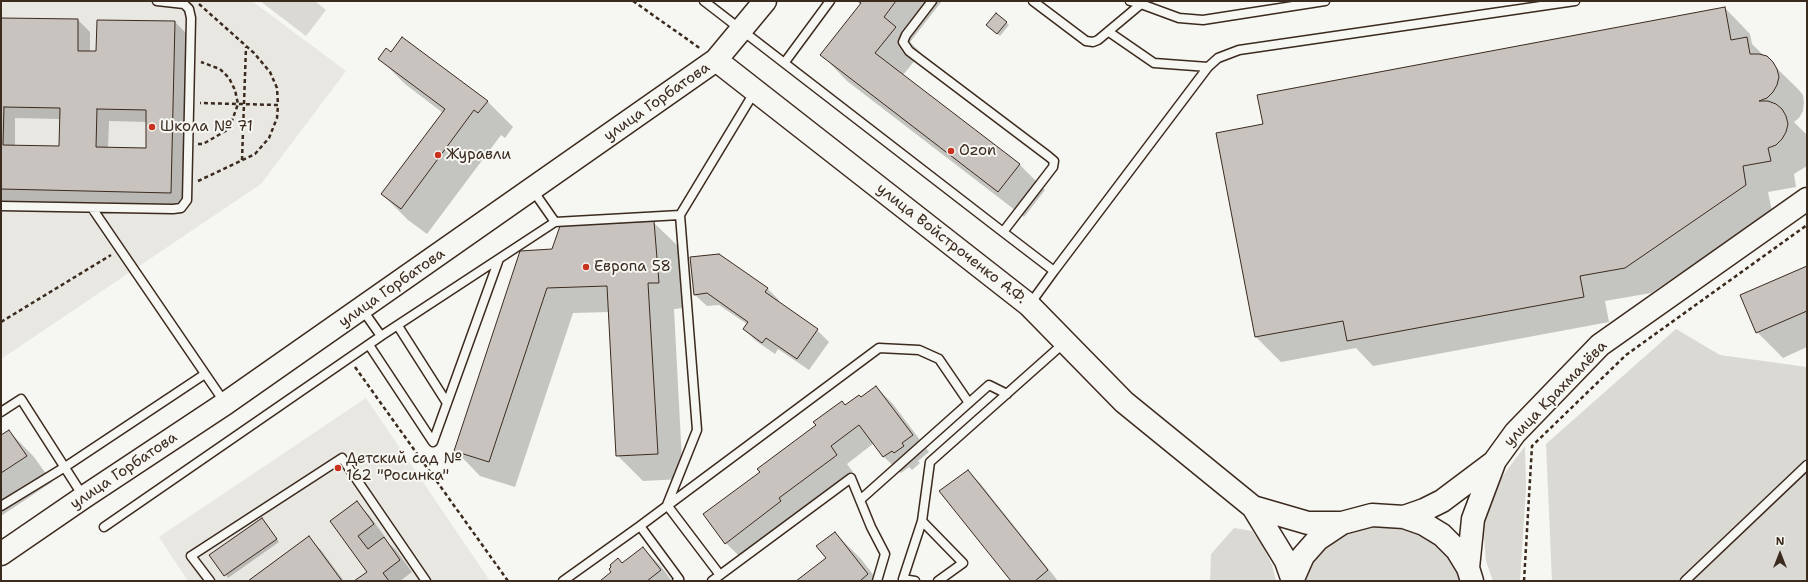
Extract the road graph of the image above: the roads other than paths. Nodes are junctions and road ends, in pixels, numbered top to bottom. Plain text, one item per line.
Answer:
1 (157, 1) edge
2 (765, 1) edge
3 (830, 1) edge
4 (932, 1) edge
5 (1033, 1) edge
6 (1130, 1) edge
7 (1325, 1) edge
8 (1574, 1) edge
9 (708, 2) edge
10 (1142, 3) edge
11 (742, 29) junction
12 (1108, 32) junction
13 (716, 60) junction
14 (785, 62) junction
15 (1208, 67) junction
16 (756, 89) junction
17 (532, 190) junction
18 (1807, 199) edge
19 (1, 206) edge
20 (92, 208) junction
21 (680, 215) junction
22 (555, 222) junction
23 (1004, 232) junction
24 (499, 259) junction
25 (1054, 271) junction
26 (1029, 305) junction
27 (362, 309) junction
28 (398, 326) junction
29 (381, 336) junction
30 (1065, 343) junction
31 (369, 345) junction
32 (206, 374) junction
33 (1008, 394) junction
34 (447, 403) junction
35 (969, 403) junction
36 (226, 404) junction
37 (1, 412) edge
38 (1494, 462) junction
39 (1807, 465) edge
40 (65, 467) junction
41 (84, 497) junction
42 (860, 500) junction
43 (667, 505) junction
44 (1, 506) edge
45 (1253, 507) junction
46 (1404, 517) junction
47 (922, 521) junction
48 (1342, 523) junction
49 (640, 526) junction
50 (104, 527) dead end
51 (1, 554) edge
52 (720, 575) junction
53 (1470, 575) edge
54 (1292, 579) edge
55 (679, 580) edge
56 (210, 581) edge
57 (426, 581) edge
58 (563, 581) edge
59 (712, 581) edge
60 (877, 581) edge
61 (915, 581) edge
62 (938, 581) edge
63 (1685, 581) edge

1 - 20 lane
2 - 11 main road, улица Горбатова
3 - 14 lane
4 - 23 lane
5 - 12 lane
6 - 10 lane
7 - 10 lane
8 - 15 lane
9 - 11 lane
10 - 12 lane
11 - 13 main road, улица Горбатова
11 - 14 lane
12 - 15 lane
13 - 16 main road, улица Войстроченко А.Ф.
13 - 17 main road, улица Горбатова
14 - 23 lane
15 - 25 lane
16 - 21 lane
16 - 26 main road, улица Войстроченко А.Ф.
17 - 22 lane
17 - 27 main road, улица Горбатова
18 - 38 main road, улица Крахмалёва
19 - 20 lane
20 - 32 lane
21 - 22 lane
21 - 43 lane
22 - 24 lane
23 - 25 lane
24 - 28 lane
24 - 34 lane
25 - 26 lane
26 - 30 main road, улица Войстроченко А.Ф.
27 - 29 lane
27 - 36 main road, улица Горбатова
28 - 29 lane
28 - 34 lane
29 - 31 lane
30 - 33 lane
30 - 45 main road, улица Войстроченко А.Ф.
31 - 34 lane
31 - 50 lane
32 - 36 lane
32 - 40 lane
33 - 35 lane
33 - 47 lane
35 - 42 lane
35 - 43 lane
36 - 41 main road, улица Горбатова
37 - 40 lane
38 - 46 main road, улица Крахмалёва
38 - 53 main road
39 - 63 lane
40 - 41 lane
40 - 44 lane
41 - 51 main road, улица Горбатова
42 - 52 lane
42 - 60 lane
43 - 49 lane
43 - 52 lane
45 - 48 main road
45 - 54 main road
46 - 48 main road, улица Крахмалёва
46 - 53 main road, улица Крахмалёва
47 - 61 lane
47 - 62 lane
48 - 54 main road, улица Крахмалёва
49 - 55 lane
49 - 58 lane
52 - 59 lane
56 - 57 lane

